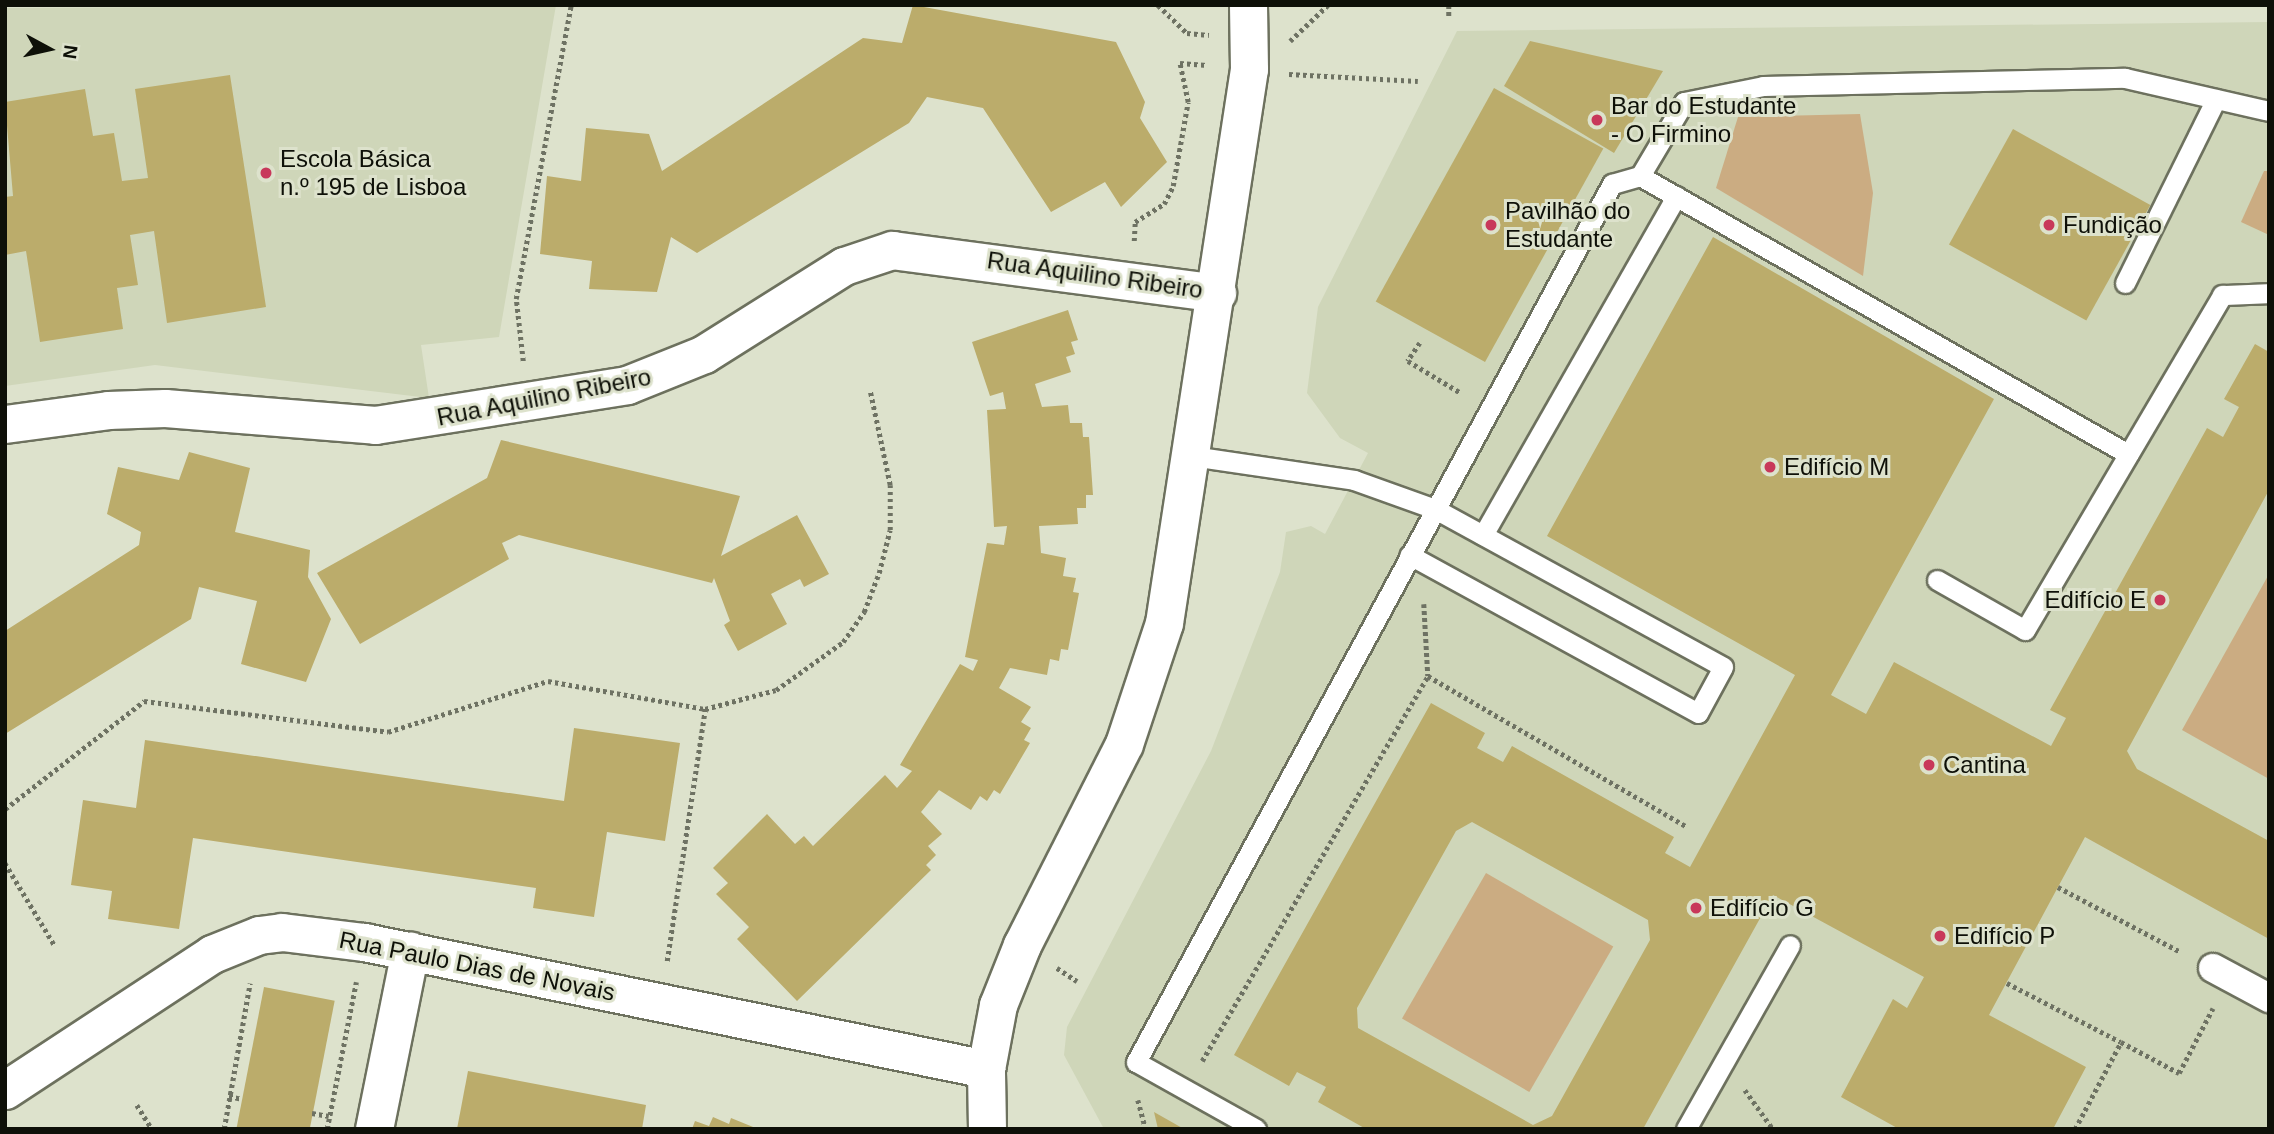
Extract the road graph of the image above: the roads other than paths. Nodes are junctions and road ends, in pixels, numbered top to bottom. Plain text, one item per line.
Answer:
1 (1248, 5) edge
2 (2216, 99) junction
3 (2269, 111) edge
4 (1640, 176) junction
5 (1676, 196) junction
6 (2124, 283) dead end
7 (1217, 293) junction
8 (2269, 293) edge
9 (5, 424) edge
10 (2128, 454) junction
11 (1192, 456) junction
12 (1435, 509) junction
13 (1483, 535) junction
14 (1409, 555) junction
15 (1937, 580) dead end
16 (1790, 945) dead end
17 (410, 951) junction
18 (2221, 973) road end
19 (2269, 998) edge
20 (986, 1069) junction
21 (5, 1090) edge
22 (374, 1129) edge
23 (987, 1129) edge
24 (1256, 1129) edge
25 (1686, 1129) edge

1 - 7 street
2 - 3 lane
2 - 4 lane
2 - 6 lane
4 - 5 lane
4 - 12 lane
5 - 10 lane
5 - 13 lane
7 - 9 street, Rua Aquilino Ribeiro
7 - 11 street
8 - 10 lane
10 - 15 lane
11 - 12 lane
11 - 20 street
12 - 13 lane
12 - 14 lane
13 - 14 lane
14 - 24 lane
16 - 25 lane
17 - 20 street, Rua Paulo Dias de Novais
17 - 21 street, Rua Paulo Dias de Novais
17 - 22 street
18 - 19 street
20 - 23 street

